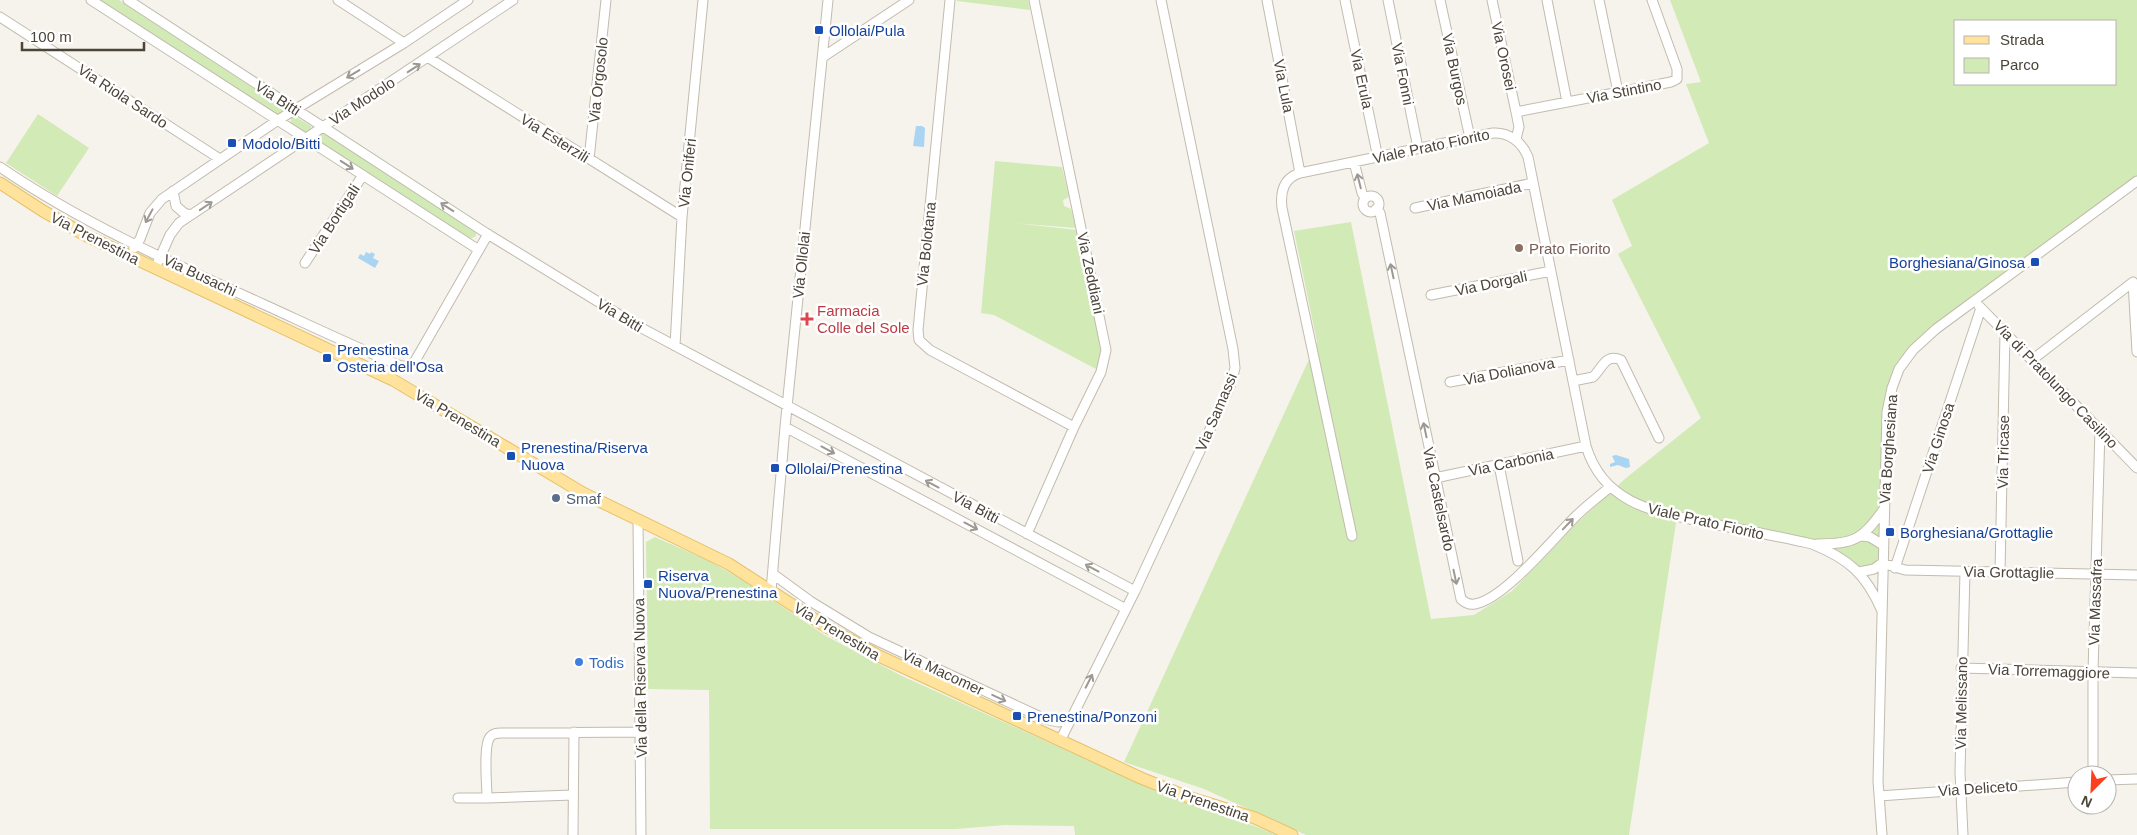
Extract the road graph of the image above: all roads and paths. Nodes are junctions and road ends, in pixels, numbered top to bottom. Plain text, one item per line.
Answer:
1 (91, 0) edge
2 (128, 0) edge
3 (338, 0) edge
4 (468, 0) edge
5 (513, 0) edge
6 (606, 0) edge
7 (703, 0) edge
8 (828, 0) edge
9 (909, 0) edge
10 (950, 0) edge
11 (1034, 0) edge
12 (1161, 0) edge
13 (1266, 0) edge
14 (1345, 0) edge
15 (1388, 0) edge
16 (1440, 0) edge
17 (1492, 0) edge
18 (1547, 0) edge
19 (1599, 0) edge
20 (1652, 0) edge
21 (0, 17) edge
22 (404, 43) junction
23 (823, 57) junction
24 (428, 58) junction
25 (1618, 92) junction
26 (1568, 102) junction
27 (296, 109) junction
28 (1516, 112) junction
29 (278, 120) junction
30 (323, 127) junction
31 (307, 138) junction
32 (1470, 138) junction
33 (1516, 139) junction
34 (1418, 148) junction
35 (1378, 158) junction
36 (220, 159) junction
37 (589, 159) junction
38 (1354, 162) junction
39 (0, 167) edge
40 (1300, 173) junction
41 (363, 175) junction
42 (2137, 181) edge
43 (0, 183) edge
44 (1533, 184) junction
45 (173, 191) junction
46 (1415, 208) dead end
47 (191, 215) junction
48 (682, 217) junction
49 (488, 234) junction
50 (136, 245) junction
51 (479, 250) junction
52 (125, 254) junction
53 (161, 257) junction
54 (305, 263) dead end
55 (155, 269) junction
56 (1551, 271) junction
57 (197, 274) junction
58 (191, 286) junction
59 (1431, 295) dead end
60 (1974, 301) junction
61 (1981, 308) junction
62 (2006, 333) junction
63 (675, 346) junction
64 (2137, 352) edge
65 (1569, 360) junction
66 (2032, 360) junction
67 (1573, 381) junction
68 (1450, 382) dead end
69 (787, 406) junction
70 (785, 427) junction
71 (1074, 427) junction
72 (2100, 429) junction
73 (1659, 438) dead end
74 (1586, 446) junction
75 (1499, 465) junction
76 (2137, 468) edge
77 (1435, 478) junction
78 (1610, 487) junction
79 (1884, 508) junction
80 (638, 521) junction
81 (1027, 534) junction
82 (1352, 536) dead end
83 (1861, 536) junction
84 (1812, 544) junction
85 (1883, 545) junction
86 (1518, 561) dead end
87 (1882, 563) junction
88 (1895, 568) junction
89 (1965, 571) junction
90 (1859, 572) junction
91 (2000, 572) junction
92 (773, 574) junction
93 (2096, 574) junction
94 (2137, 575) edge
95 (1135, 590) junction
96 (771, 591) junction
97 (1126, 609) junction
98 (1882, 611) junction
99 (1961, 668) junction
100 (2094, 672) junction
101 (2137, 673) edge
102 (1070, 720) junction
103 (574, 732) junction
104 (640, 732) junction
105 (1060, 741) junction
106 (2094, 765) edge
107 (2137, 778) edge
108 (2117, 779) edge
109 (2067, 783) edge
110 (1960, 789) junction
111 (573, 795) junction
112 (1879, 796) junction
113 (458, 798) dead end
114 (487, 798) junction
115 (573, 835) edge
116 (641, 835) edge
117 (1292, 835) edge
118 (1882, 835) edge
119 (1963, 835) edge

1 - 29 street, Via Bitti
2 - 27 street, Via Bitti
3 - 22 street
4 - 22 street, Via Modolo
5 - 24 street, Via Modolo
6 - 37 street, Via Orgosolo
7 - 48 street, Via Oniferi
8 - 23 street, Via Ollolai
9 - 23 street
10 - 71 street, Via Bolotana
11 - 71 street, Via Zeddiani
12 - 95 street, Via Samassi
13 - 40 street, Via Lula
14 - 35 street, Via Erula
15 - 34 street, Via Fonni
16 - 32 street, Via Burgos
17 - 28 street, Via Orosei
18 - 26 street
19 - 25 street
20 - 25 street, Via Stintino
21 - 36 street, Via Riola Sardo
22 -> 27 street, Via Modolo
23 - 69 street, Via Ollolai
30 -> 24 street, Via Modolo
24 - 37 street, Via Esterzili
25 - 26 street, Via Stintino
26 - 28 street, Via Stintino
27 - 29 street, Via Modolo
27 - 30 street, Via Bitti
28 - 33 street
29 - 31 street, Via Bitti
29 - 36 street, Via Modolo
30 - 31 street, Via Modolo
49 -> 30 street, Via Bitti
31 -> 41 street, Via Bitti
47 -> 31 street, Via Modolo
32 - 33 street, Viale Prato Fiorito
32 - 34 street, Viale Prato Fiorito
33 - 44 street, Viale Prato Fiorito
34 - 35 street, Viale Prato Fiorito
35 - 38 street, Viale Prato Fiorito
36 - 45 street, Via Modolo
37 - 48 street, Via Esterzili
38 - 40 street, Viale Prato Fiorito
77 -> 38 street, Via Castelsardo
39 - 50 street, Via Busachi
40 - 82 street
41 - 51 street, Via Bitti
41 - 54 street, Via Bortigali
42 - 60 street, Via Borghesiana
43 - 52 main road, Via Prenestina
44 - 46 street, Via Mamoiada
44 - 56 street, Viale Prato Fiorito
45 - 47 street
45 -> 50 street, Via Modolo
47 - 53 street, Via Modolo
48 - 63 street, Via Oniferi
49 - 51 street
49 - 63 street, Via Bitti
50 - 52 street, Via Modolo
50 - 53 street, Via Busachi
51 - 57 street, Via Busachi
52 - 55 main road, Via Prenestina
53 - 55 street, Via Modolo
53 - 57 street, Via Busachi
55 - 58 main road, Via Prenestina
56 - 59 street, Via Dorgali
56 - 65 street, Viale Prato Fiorito
57 - 58 street
58 - 80 main road, Via Prenestina
60 - 61 street, Via di Pratolungo Casilino
60 - 79 street, Via Borghesiana
61 - 62 street, Via di Pratolungo Casilino
61 - 88 street, Via Ginosa
62 - 66 street, Via di Pratolungo Casilino
62 - 91 street, Via Tricase
63 - 69 street, Via Bitti
64 - 66 street
65 - 67 street, Viale Prato Fiorito
65 - 68 street, Via Dolianova
66 - 72 street, Via di Pratolungo Casilino
67 - 73 street
67 - 74 street, Viale Prato Fiorito
69 - 70 street, Via Ollolai
81 -> 69 street, Via Bitti
70 - 92 street, Via Ollolai
70 -> 97 street, Via Bitti
71 - 81 street, Via Zeddiani
72 - 76 street, Via di Pratolungo Casilino
72 - 93 street, Via Massafra
74 - 75 street, Via Carbonia
74 - 78 street, Viale Prato Fiorito
75 - 77 street, Via Carbonia
75 - 86 street
77 -> 78 street, Via Castelsardo
78 - 84 street, Viale Prato Fiorito
79 - 83 street
79 - 85 street, Via Borghesiana
80 - 96 main road, Via Prenestina
80 - 104 street, Via della Riserva Nuova
95 -> 81 street, Via Bitti
83 - 84 street, Viale Prato Fiorito
83 - 85 street
84 - 90 street, Viale Prato Fiorito
85 - 87 street, Via Borghesiana
87 - 88 street, Via Grottaglie
87 - 90 street
87 - 98 street, Via Borghesiana
88 - 89 street, Via Grottaglie
89 - 91 street, Via Grottaglie
89 - 99 street, Via Melissano
90 - 98 street, Viale Prato Fiorito
91 - 93 street, Via Grottaglie
92 - 96 street, Via Ollolai
92 -> 102 street, Via Macomer
93 - 94 street, Via Grottaglie
93 - 100 street, Via Massafra
95 - 97 street, Via Samassi
96 - 105 main road, Via Prenestina
102 -> 97 street, Via Samassi
98 - 112 street, Via Borghesiana
99 - 100 street, Via Torremaggiore
99 - 110 street, Via Melissano
100 - 101 street, Via Torremaggiore
100 - 106 street, Via Massafra
102 - 105 street, Via Samassi
103 - 104 street
103 - 111 street
103 - 114 street
104 - 116 street, Via della Riserva Nuova
105 - 117 main road, Via Prenestina
107 - 108 street
109 - 110 street, Via Deliceto
110 - 112 street, Via Deliceto
110 - 119 street, Via Melissano
111 - 114 street
111 - 115 street
112 - 118 street, Via Borghesiana
113 - 114 street

